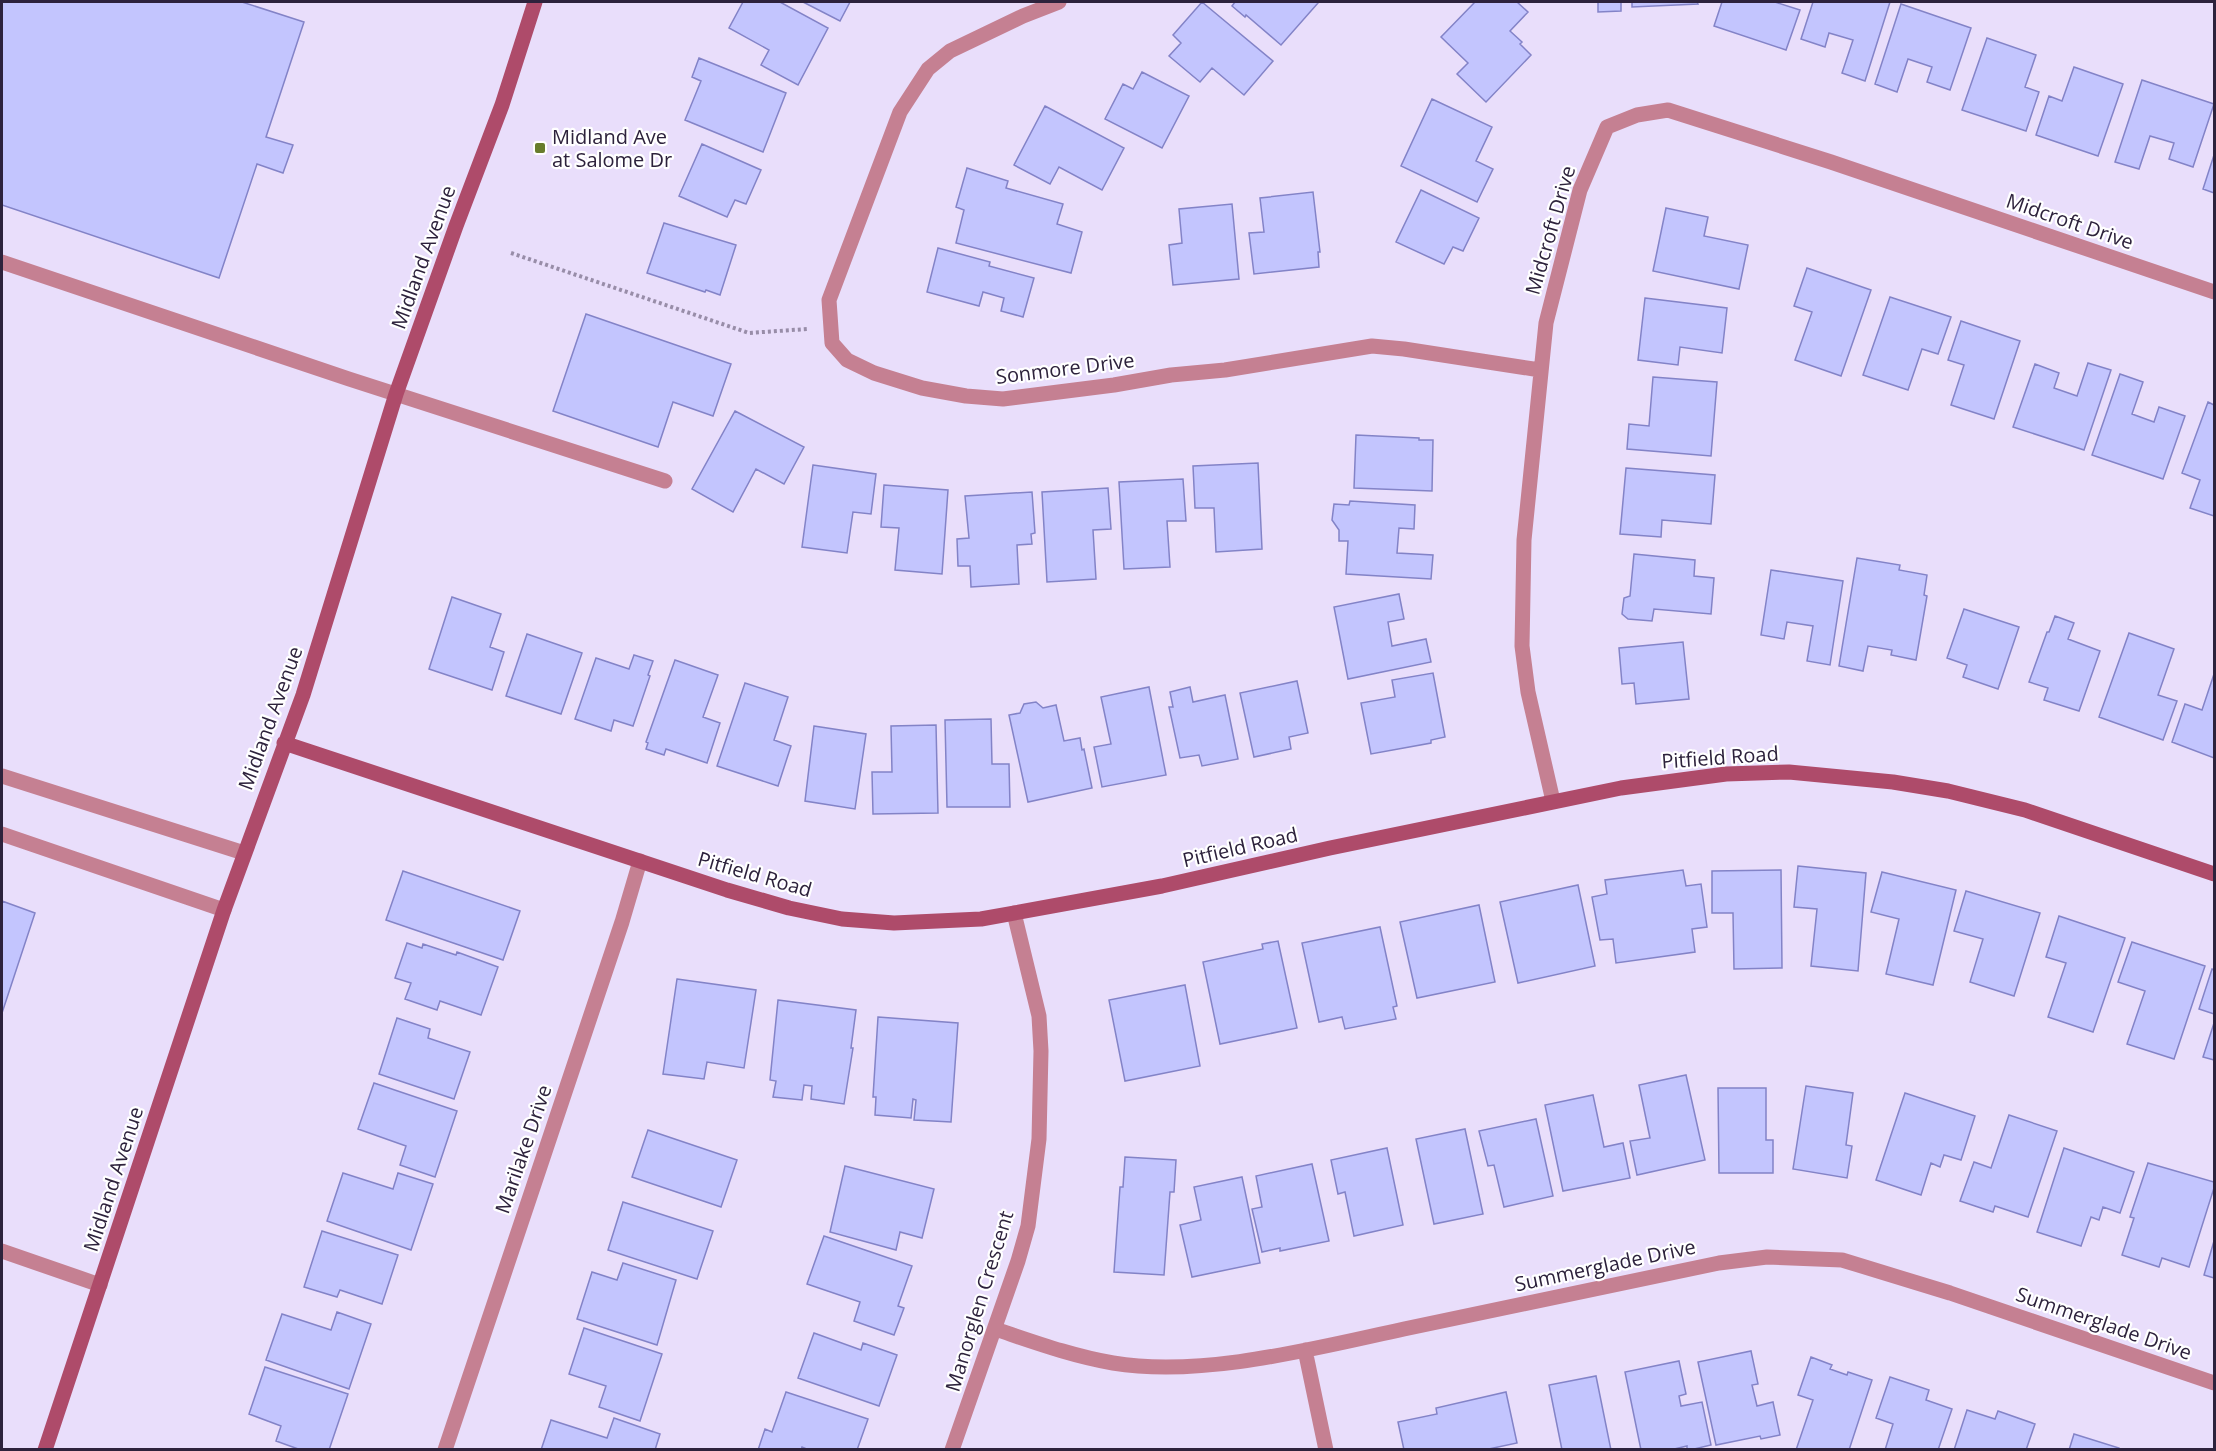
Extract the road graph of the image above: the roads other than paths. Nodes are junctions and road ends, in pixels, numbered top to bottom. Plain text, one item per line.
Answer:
1 (535, 2) edge
2 (1059, 2) edge
3 (2, 262) edge
4 (2214, 292) edge
5 (1540, 370) junction
6 (396, 394) junction
7 (665, 481) dead end
8 (284, 743) junction
9 (2, 776) edge
10 (1553, 801) junction
11 (2, 834) edge
12 (244, 853) junction
13 (640, 861) junction
14 (2214, 874) edge
15 (224, 910) junction
16 (1014, 913) junction
17 (2, 1251) edge
18 (100, 1285) junction
19 (995, 1329) junction
20 (1305, 1350) junction
21 (2214, 1383) edge
22 (45, 1449) edge
23 (445, 1449) edge
24 (952, 1449) edge
25 (1326, 1449) edge

1 - 6 street, Midland Avenue
2 - 5 street, Sonmore Drive
3 - 6 street
4 - 5 street, Midcroft Drive
5 - 10 street, Midcroft Drive
6 - 7 street
6 - 8 street, Midland Avenue
8 - 12 street, Midland Avenue
8 - 13 street, Pitfield Road
9 - 12 street
10 - 14 street, Pitfield Road
10 - 16 street, Pitfield Road
11 - 15 street
12 - 15 street, Midland Avenue
13 - 16 street, Pitfield Road
13 - 23 street, Marilake Drive
15 - 18 street, Midland Avenue
16 - 19 street, Manorglen Crescent
17 - 18 street
18 - 22 street, Midland Avenue
19 - 20 street, Summerglade Drive
19 - 24 street, Manorglen Crescent
20 - 21 street, Summerglade Drive
20 - 25 street

